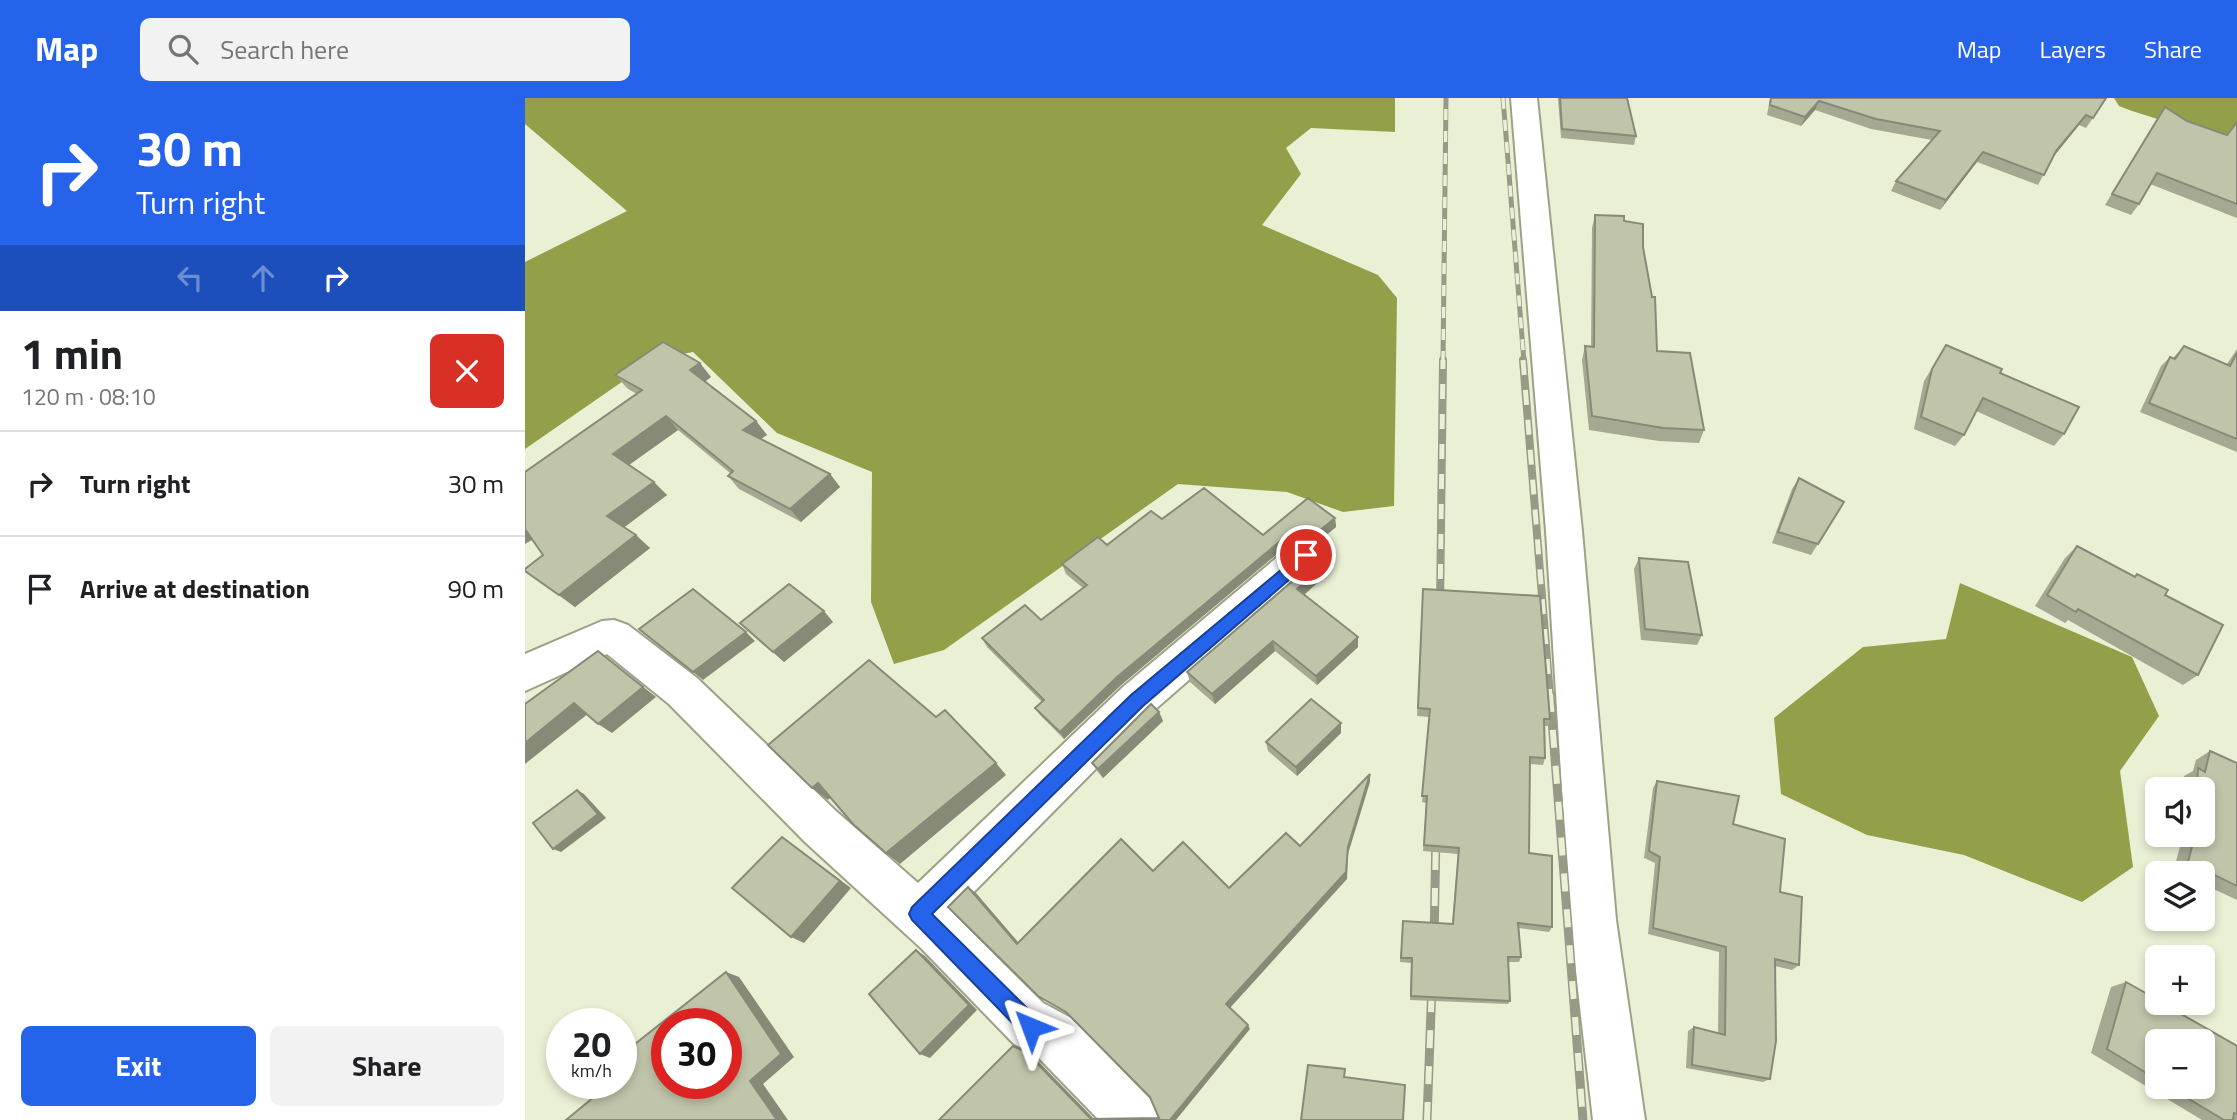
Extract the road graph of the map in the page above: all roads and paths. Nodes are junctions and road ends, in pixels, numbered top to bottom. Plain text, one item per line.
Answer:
1 (1524, 98) edge
2 (1306, 555) dead end
3 (525, 673) edge
4 (919, 914) junction
5 (1135, 1120) edge
6 (1619, 1120) edge

1 - 6 street
2 - 4 street
3 - 4 street
4 - 5 street

